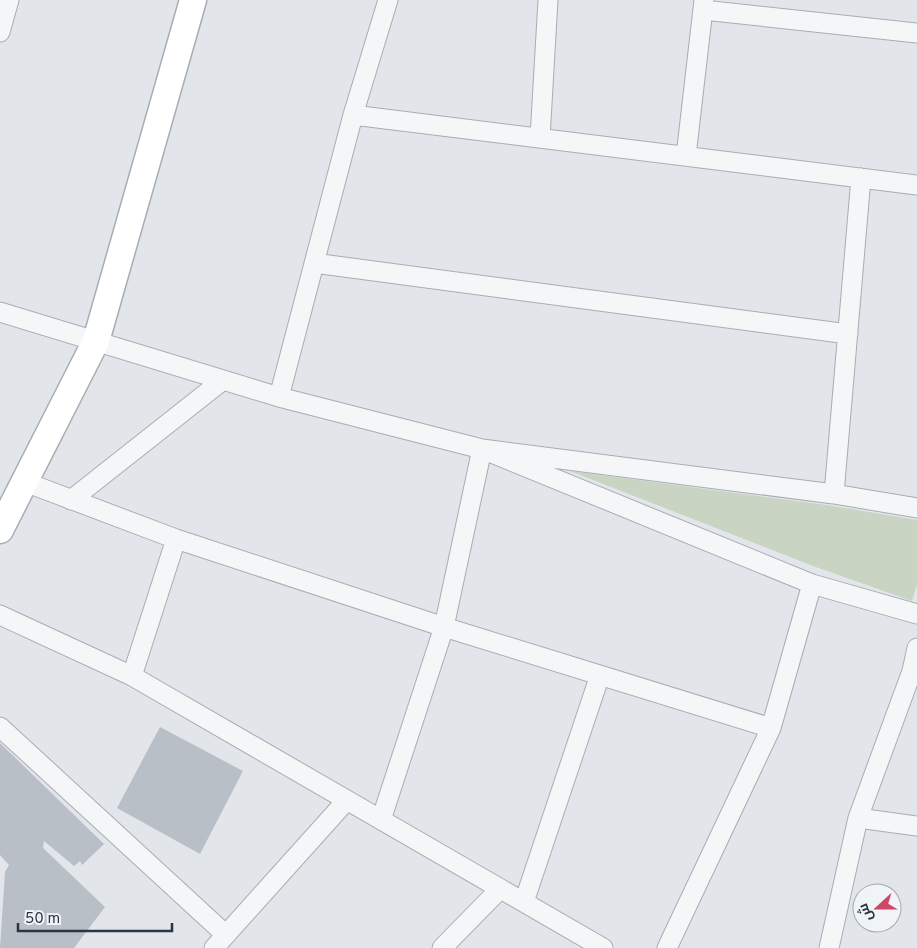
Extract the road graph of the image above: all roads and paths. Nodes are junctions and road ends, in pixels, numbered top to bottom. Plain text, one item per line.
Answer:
1 (9, 0) edge
2 (193, 0) edge
3 (388, 0) edge
4 (548, 0) edge
5 (704, 5) edge
6 (0, 32) edge
7 (917, 34) edge
8 (353, 115) junction
9 (540, 138) junction
10 (686, 156) junction
11 (861, 178) junction
12 (917, 185) edge
13 (314, 263) junction
14 (0, 312) edge
15 (848, 334) junction
16 (96, 341) junction
17 (223, 380) junction
18 (279, 397) junction
19 (482, 449) junction
20 (25, 482) junction
21 (834, 494) junction
22 (71, 500) junction
23 (917, 508) edge
24 (0, 530) edge
25 (176, 539) junction
26 (812, 584) junction
27 (917, 614) edge
28 (0, 615) edge
29 (444, 627) junction
30 (917, 648) edge
31 (914, 671) edge
32 (600, 675) junction
33 (132, 676) junction
34 (0, 727) edge
35 (771, 728) junction
36 (347, 800) junction
37 (858, 818) junction
38 (381, 820) junction
39 (917, 826) edge
40 (500, 889) junction
41 (524, 902) junction
42 (220, 942) edge
43 (442, 948) edge
44 (603, 948) edge
45 (667, 948) edge
46 (829, 948) edge

1 - 6 street
2 - 16 street
3 - 8 street
4 - 9 street
5 - 7 street
5 - 10 street
8 - 9 street
8 - 13 street
9 - 10 street
10 - 11 street
11 - 12 street
11 - 15 street
13 - 15 street
13 - 18 street
14 - 16 street
15 - 21 street
16 - 17 street
16 - 20 street
17 - 18 street
17 - 22 street
18 - 19 street
19 - 21 street
19 - 26 street
19 - 29 street
20 - 22 street
20 - 24 street
21 - 23 street
22 - 25 street
25 - 29 street
25 - 33 street
26 - 27 street
26 - 35 street
28 - 33 street
29 - 32 street
29 - 38 street
30 - 31 street
31 - 37 street
32 - 35 street
32 - 41 street
33 - 36 street
34 - 42 street
35 - 45 street
36 - 38 street
36 - 42 street
37 - 39 street
37 - 46 street
38 - 40 street
40 - 41 street
40 - 43 street
41 - 44 street

